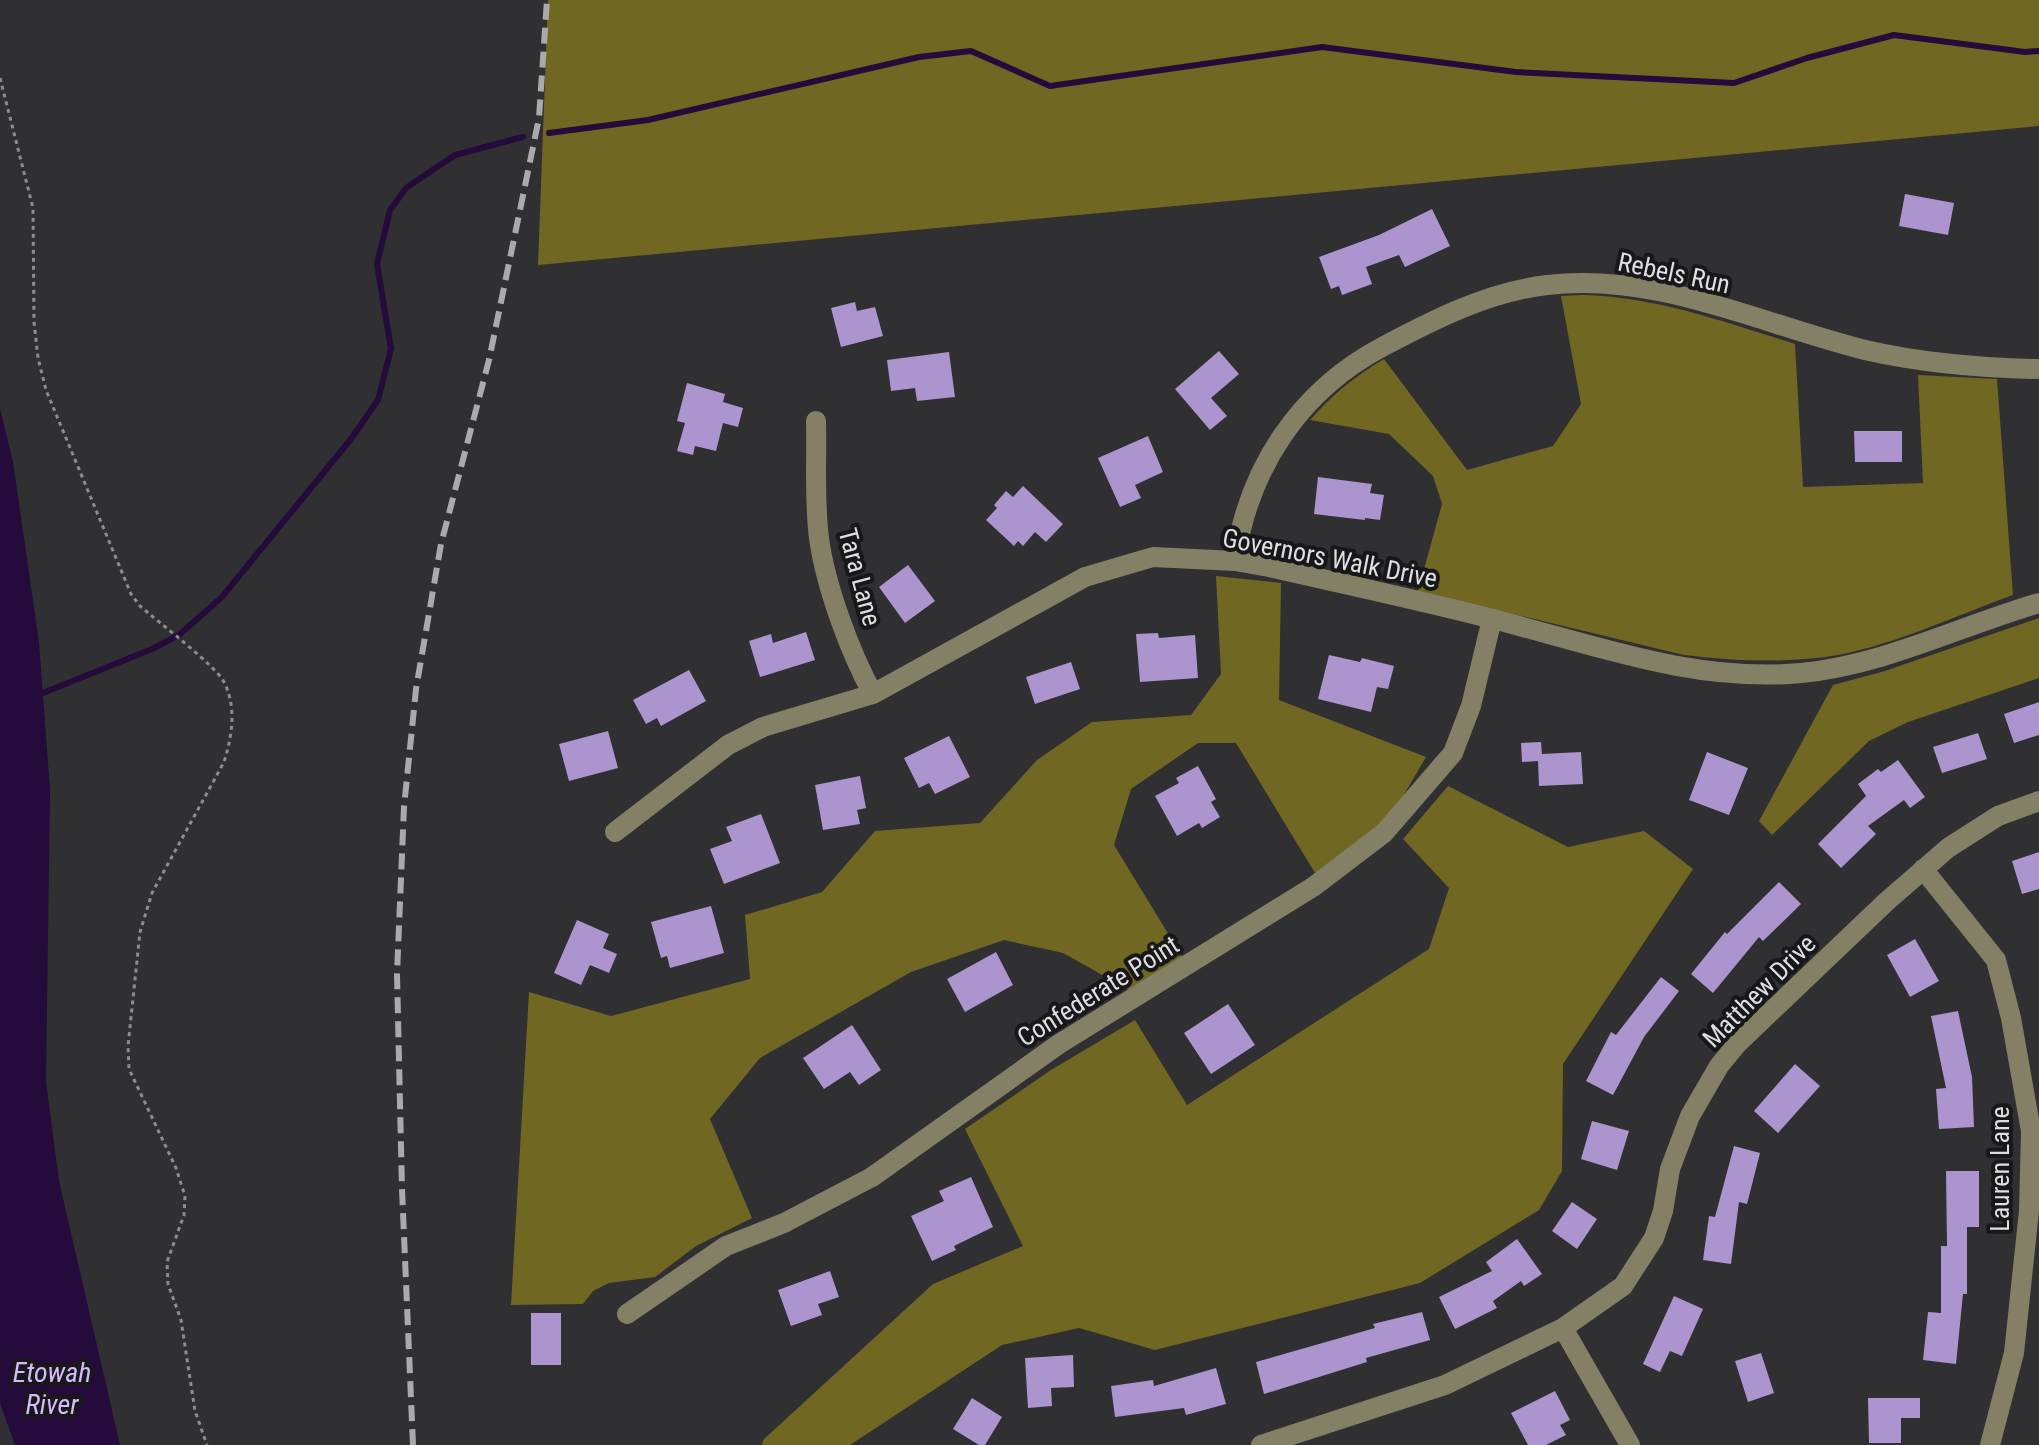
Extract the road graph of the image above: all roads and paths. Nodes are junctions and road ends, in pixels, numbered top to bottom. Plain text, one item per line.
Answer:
1 (0, 78) edge
2 (2039, 369) edge
3 (816, 421) dead end
4 (1235, 561) junction
5 (2039, 603) edge
6 (1492, 619) junction
7 (873, 694) junction
8 (2039, 801) edge
9 (615, 832) dead end
10 (1923, 869) junction
11 (627, 1314) dead end
12 (1563, 1328) junction
13 (207, 1445) edge
14 (1261, 1445) edge
15 (1630, 1445) edge
16 (1990, 1445) edge

1 - 13 path
2 - 4 street, Rebels Run
3 - 7 street, Tara Lane
4 - 6 street, Governors Walk Drive
4 - 7 street, Governors Walk Drive
5 - 6 street, Governors Walk Drive
6 - 11 street, Confederate Point
7 - 9 street, Governors Walk Drive
8 - 10 street, Matthew Drive
10 - 12 street, Matthew Drive
10 - 16 street, Lauren Lane
12 - 14 street, Matthew Drive
12 - 15 street

